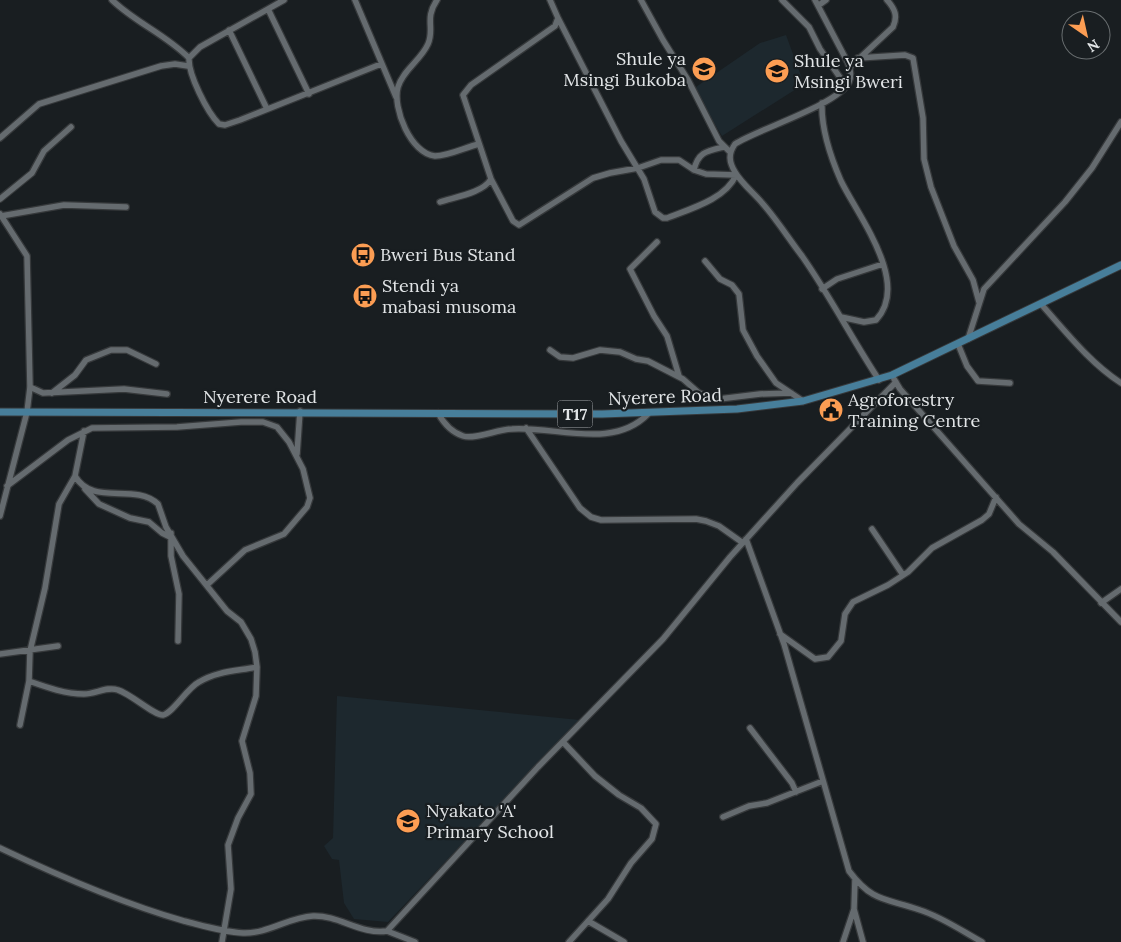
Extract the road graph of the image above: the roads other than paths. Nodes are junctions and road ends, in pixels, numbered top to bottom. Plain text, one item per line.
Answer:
1 (112, 0) edge
2 (284, 0) edge
3 (355, 0) edge
4 (436, 0) edge
5 (641, 0) edge
6 (782, 0) edge
7 (826, 0) edge
8 (888, 0) edge
9 (553, 1) edge
10 (817, 3) edge
11 (268, 8) junction
12 (558, 18) junction
13 (229, 30) junction
14 (189, 58) junction
15 (858, 58) junction
16 (381, 64) junction
17 (188, 66) junction
18 (849, 68) junction
19 (846, 86) junction
20 (309, 94) junction
21 (397, 98) junction
22 (822, 103) junction
23 (266, 110) junction
24 (1121, 122) edge
25 (71, 127) dead end
26 (0, 138) edge
27 (479, 144) junction
28 (724, 147) junction
29 (730, 152) junction
30 (638, 168) junction
31 (694, 170) junction
32 (736, 175) junction
33 (491, 179) junction
34 (741, 181) junction
35 (0, 199) edge
36 (440, 202) dead end
37 (126, 207) dead end
38 (1, 215) edge
39 (657, 242) dead end
40 (704, 261) dead end
41 (883, 264) junction
42 (1121, 265) edge
43 (822, 289) junction
44 (979, 302) junction
45 (1041, 304) junction
46 (841, 317) junction
47 (968, 339) junction
48 (958, 344) junction
49 (550, 350) dead end
50 (156, 364) dead end
51 (892, 375) junction
52 (678, 376) junction
53 (879, 380) junction
54 (896, 382) junction
55 (1010, 383) dead end
56 (1121, 383) edge
57 (30, 388) junction
58 (52, 392) junction
59 (791, 393) junction
60 (167, 394) dead end
61 (803, 401) junction
62 (0, 412) edge
63 (27, 412) junction
64 (300, 412) junction
65 (438, 413) junction
66 (648, 414) junction
67 (526, 428) junction
68 (84, 431) junction
69 (297, 454) junction
70 (74, 476) junction
71 (7, 486) junction
72 (83, 486) junction
73 (996, 498) junction
74 (0, 516) edge
75 (872, 530) dead end
76 (170, 535) junction
77 (744, 541) junction
78 (903, 575) junction
79 (208, 584) junction
80 (1121, 589) edge
81 (1101, 602) junction
82 (1121, 622) edge
83 (780, 634) junction
84 (178, 641) dead end
85 (58, 646) dead end
86 (30, 651) junction
87 (0, 654) edge
88 (257, 667) junction
89 (29, 681) junction
90 (20, 725) dead end
91 (750, 728) dead end
92 (563, 742) junction
93 (823, 781) junction
94 (796, 792) junction
95 (723, 817) dead end
96 (0, 848) edge
97 (855, 879) junction
98 (854, 909) junction
99 (588, 922) junction
100 (222, 932) junction
101 (387, 932) junction
102 (864, 941) edge
103 (222, 942) edge
104 (415, 942) edge
105 (569, 942) edge
106 (624, 942) edge
107 (843, 942) edge
108 (982, 942) edge

1 - 14 street
2 - 11 street
3 - 16 street
4 - 21 street
5 - 28 street
6 - 19 street
7 - 10 street
8 - 15 street
9 - 12 street
10 - 18 street
11 - 13 street
11 - 20 street
12 - 27 street
12 - 30 street
13 - 14 street
13 - 23 street
14 - 17 street
15 - 18 street
15 - 44 street
16 - 20 street
16 - 21 street
17 - 23 street
17 - 26 street
18 - 19 street
19 - 22 street
20 - 23 street
21 - 27 street
22 - 29 street
22 - 41 street
24 - 44 street
25 - 35 street
27 - 33 street
28 - 29 street
28 - 31 street
29 - 34 street
30 - 31 street
30 - 32 street
30 - 33 street
31 - 32 street
32 - 34 street
33 - 36 street
34 - 43 street
37 - 38 street
38 - 57 street
39 - 52 street
40 - 59 street
41 - 43 street
41 - 46 street
42 - 45 main road, Nyerere Road / T17
43 - 46 street
44 - 47 street
45 - 47 main road, Nyerere Road / T17
45 - 56 street
46 - 53 street
47 - 48 main road, Nyerere Road / T17
48 - 51 main road, Nyerere Road / T17
48 - 55 street
49 - 52 street
50 - 58 street
51 - 53 main road, Nyerere Road / T17
51 - 54 street
52 - 59 street
53 - 61 main road, Nyerere Road / T17
54 - 73 street
54 - 77 street
57 - 58 street
57 - 63 street
58 - 60 street
59 - 61 street
61 - 66 main road, Nyerere Road / T17
62 - 63 main road, Nyerere Road / T17
63 - 64 main road, Nyerere Road / T17
63 - 71 street
64 - 65 main road, Nyerere Road / T17
64 - 69 street
65 - 66 main road, Nyerere Road / T17
65 - 67 street
66 - 67 street
67 - 77 street
68 - 69 street
68 - 70 street
68 - 71 street
69 - 79 street
70 - 72 street
70 - 86 street
71 - 74 street
72 - 76 street
72 - 76 street
73 - 78 street
73 - 81 street
75 - 78 street
76 - 79 street
76 - 84 street
77 - 83 street
77 - 92 street
78 - 83 street
79 - 88 street
80 - 81 street
81 - 82 street
83 - 93 street
85 - 86 street
86 - 87 street
86 - 89 street
88 - 89 street
88 - 100 street
89 - 90 street
91 - 94 street
92 - 99 street
92 - 101 street
93 - 94 street
93 - 97 street
94 - 95 street
96 - 100 street
97 - 98 street
97 - 108 street
98 - 102 street
98 - 107 street
99 - 105 street
99 - 106 street
100 - 101 street
100 - 103 street
101 - 104 street

